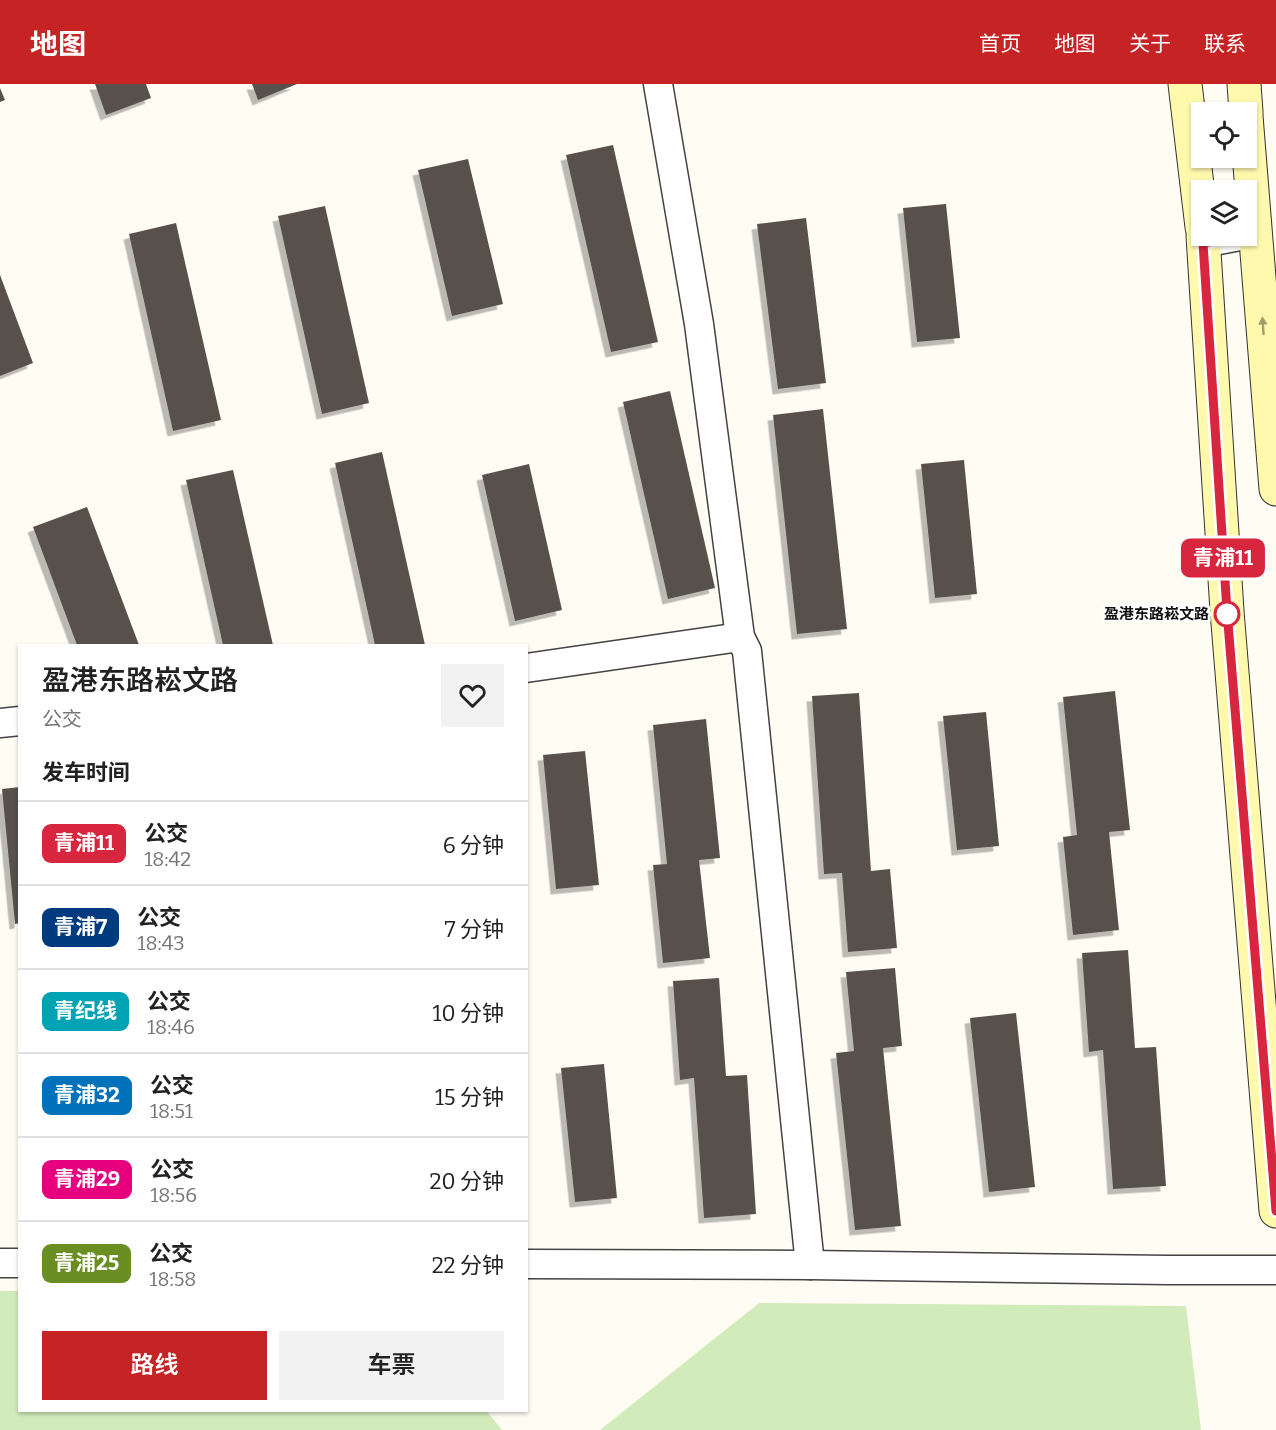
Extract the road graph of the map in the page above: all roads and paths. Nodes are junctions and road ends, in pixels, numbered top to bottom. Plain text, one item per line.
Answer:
1 (658, 84) edge
2 (1185, 84) edge
3 (1244, 84) edge
4 (1245, 102) edge
5 (1196, 180) edge
6 (1203, 246) edge
7 (1256, 246) edge
8 (1276, 489) edge
9 (740, 637) junction
10 (528, 668) edge
11 (18, 721) edge
12 (0, 723) edge
13 (1276, 1211) edge
14 (0, 1263) edge
15 (18, 1263) edge
16 (528, 1264) edge
17 (810, 1264) junction
18 (1276, 1270) edge

1 - 9 street
2 - 5 main road
3 - 4 main road
6 - 13 main road
8 -> 7 main road
9 - 10 street
9 - 17 street
11 - 12 street
14 - 15 street
16 - 17 street
17 - 18 street

